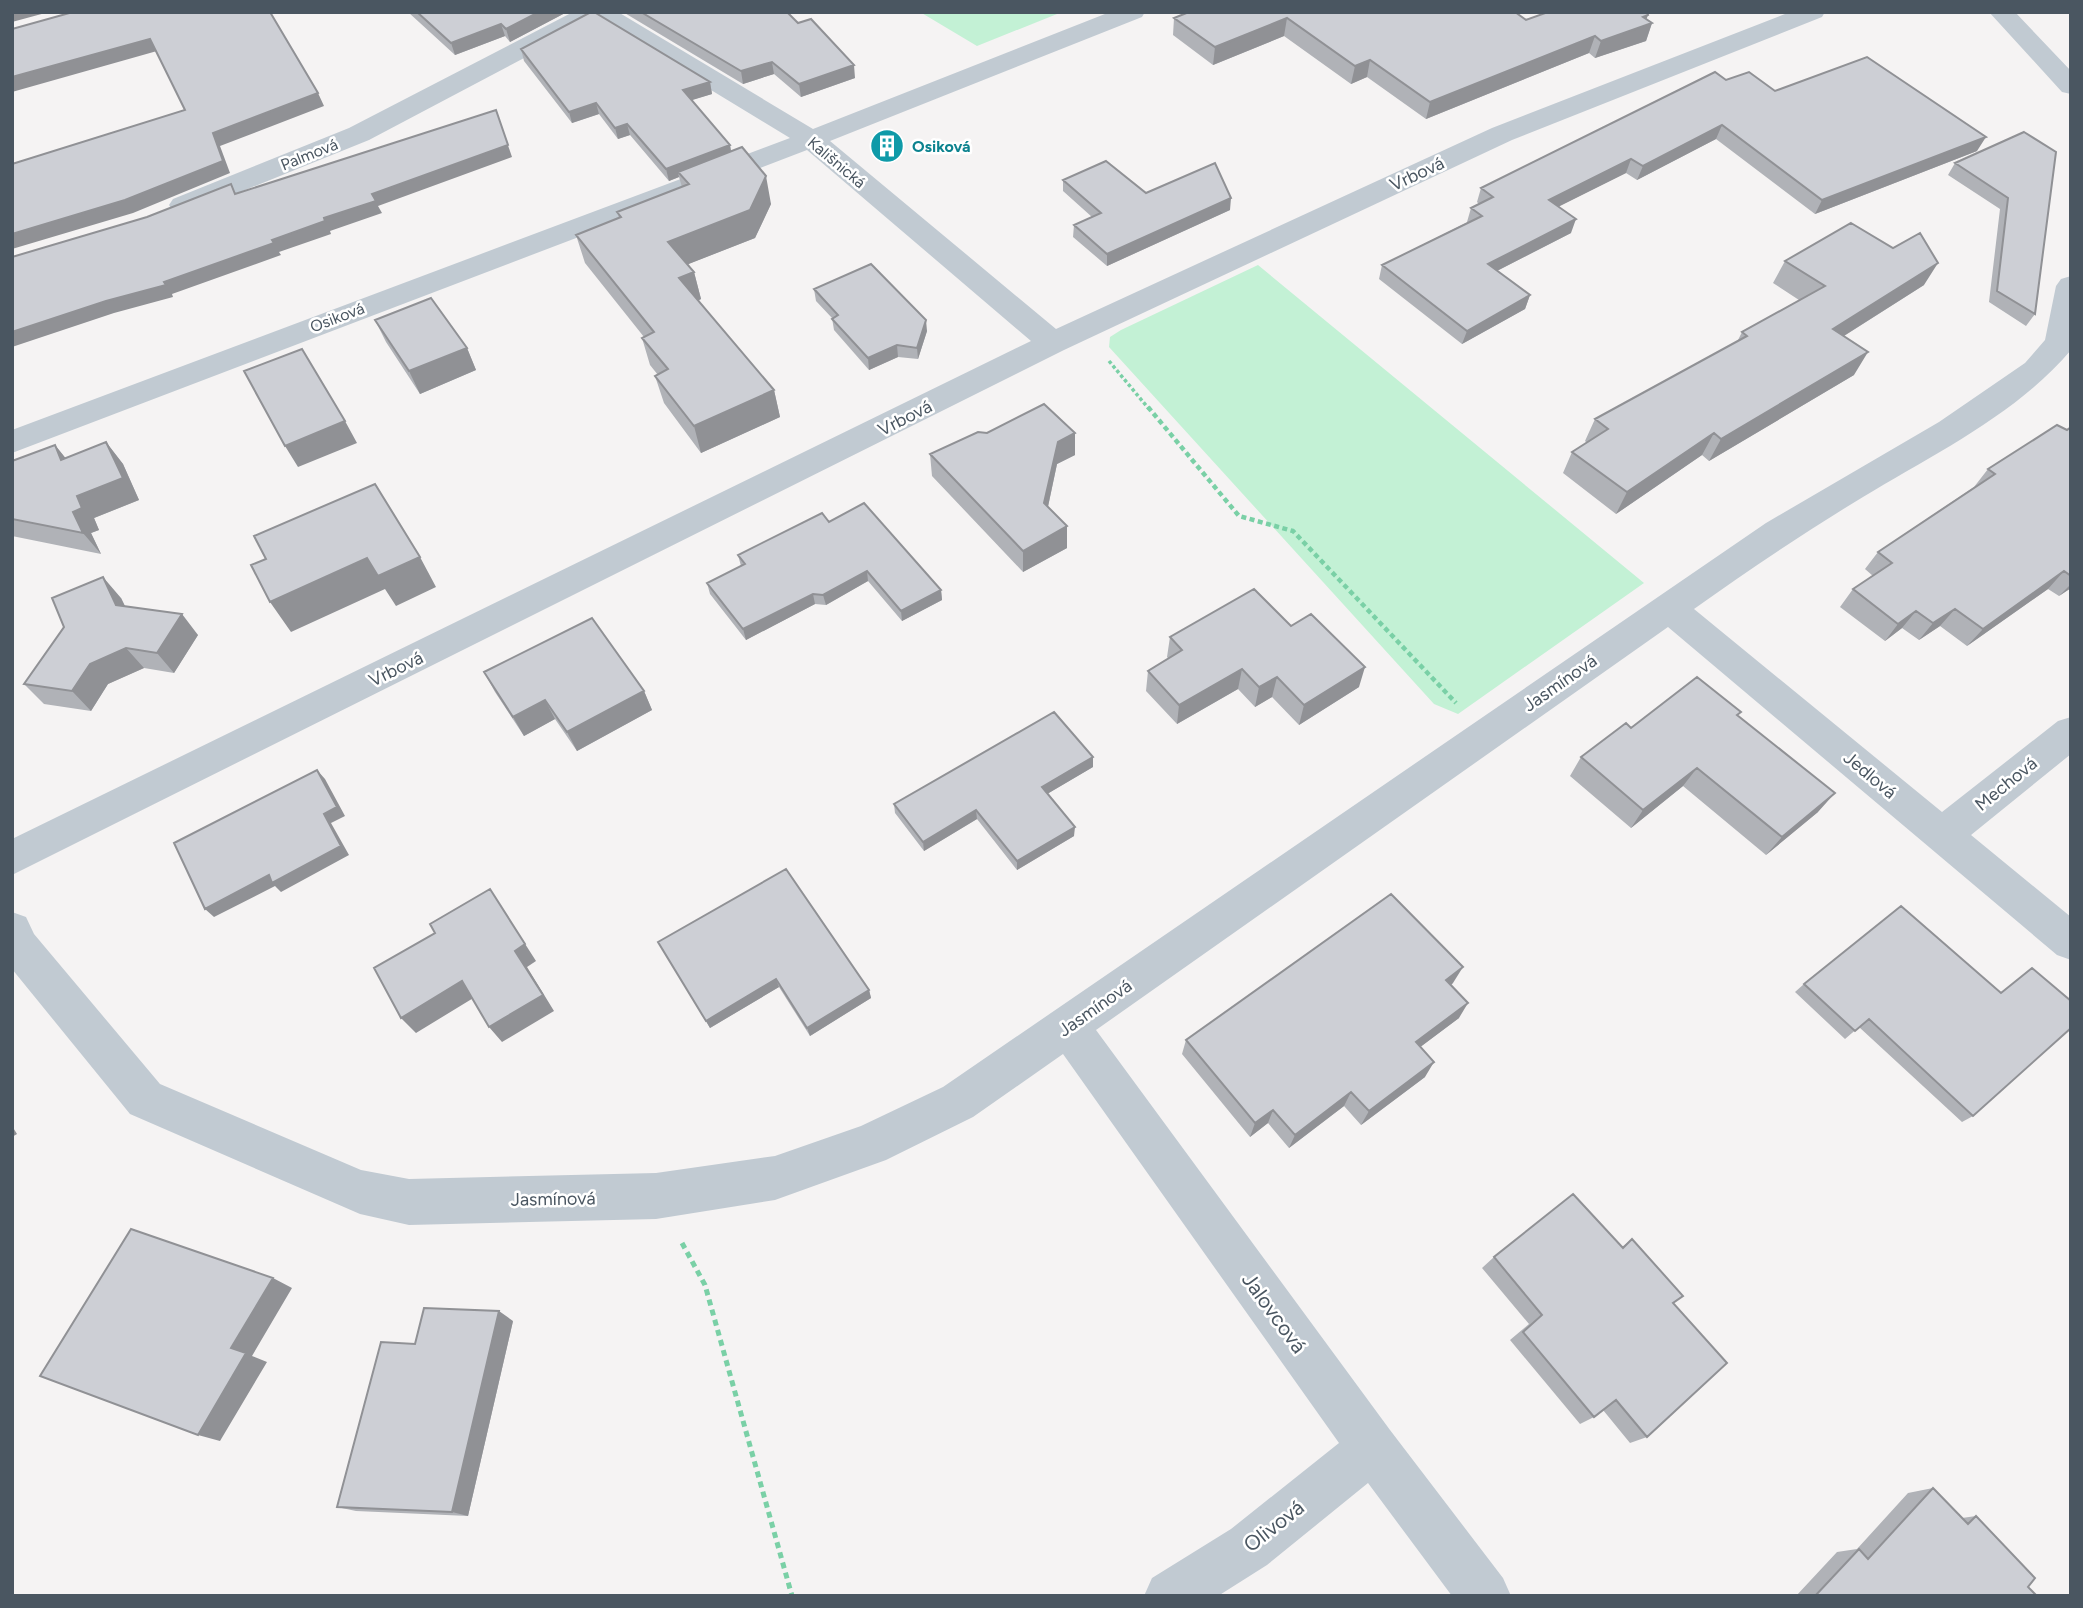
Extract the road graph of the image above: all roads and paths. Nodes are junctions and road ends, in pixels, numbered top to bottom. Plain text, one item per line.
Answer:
1 (592, 12) edge
2 (600, 12) edge
3 (1133, 12) edge
4 (1813, 12) edge
5 (2001, 12) edge
6 (2071, 86) edge
7 (811, 139) junction
8 (157, 216) edge
9 (2071, 286) edge
10 (1053, 343) junction
11 (12, 442) edge
12 (1669, 608) junction
13 (2071, 732) edge
14 (1486, 735) junction
15 (1942, 835) junction
16 (12, 858) edge
17 (12, 930) edge
18 (2071, 942) edge
19 (1068, 1026) junction
20 (656, 1196) junction
21 (1372, 1448) junction
22 (792, 1596) edge
23 (1170, 1596) edge
24 (1485, 1596) edge

1 - 8 street, Palmová
2 - 7 street, Kališnická
3 - 7 street, Osiková
4 - 10 street, Vrbová
5 - 6 street
7 - 10 street, Kališnická
7 - 11 street, Osiková
9 - 12 street, Jasmínová
10 - 14 path
10 - 16 street, Vrbová
12 - 14 street, Jasmínová
12 - 15 street, Jedlová
13 - 15 street, Mechová
14 - 19 street, Jasmínová
15 - 18 street, Jedlová
17 - 20 street, Jasmínová
19 - 20 street, Jasmínová
19 - 21 street, Jalovcová
20 - 22 path
21 - 23 street, Olivová
21 - 24 street, Jalovcová

